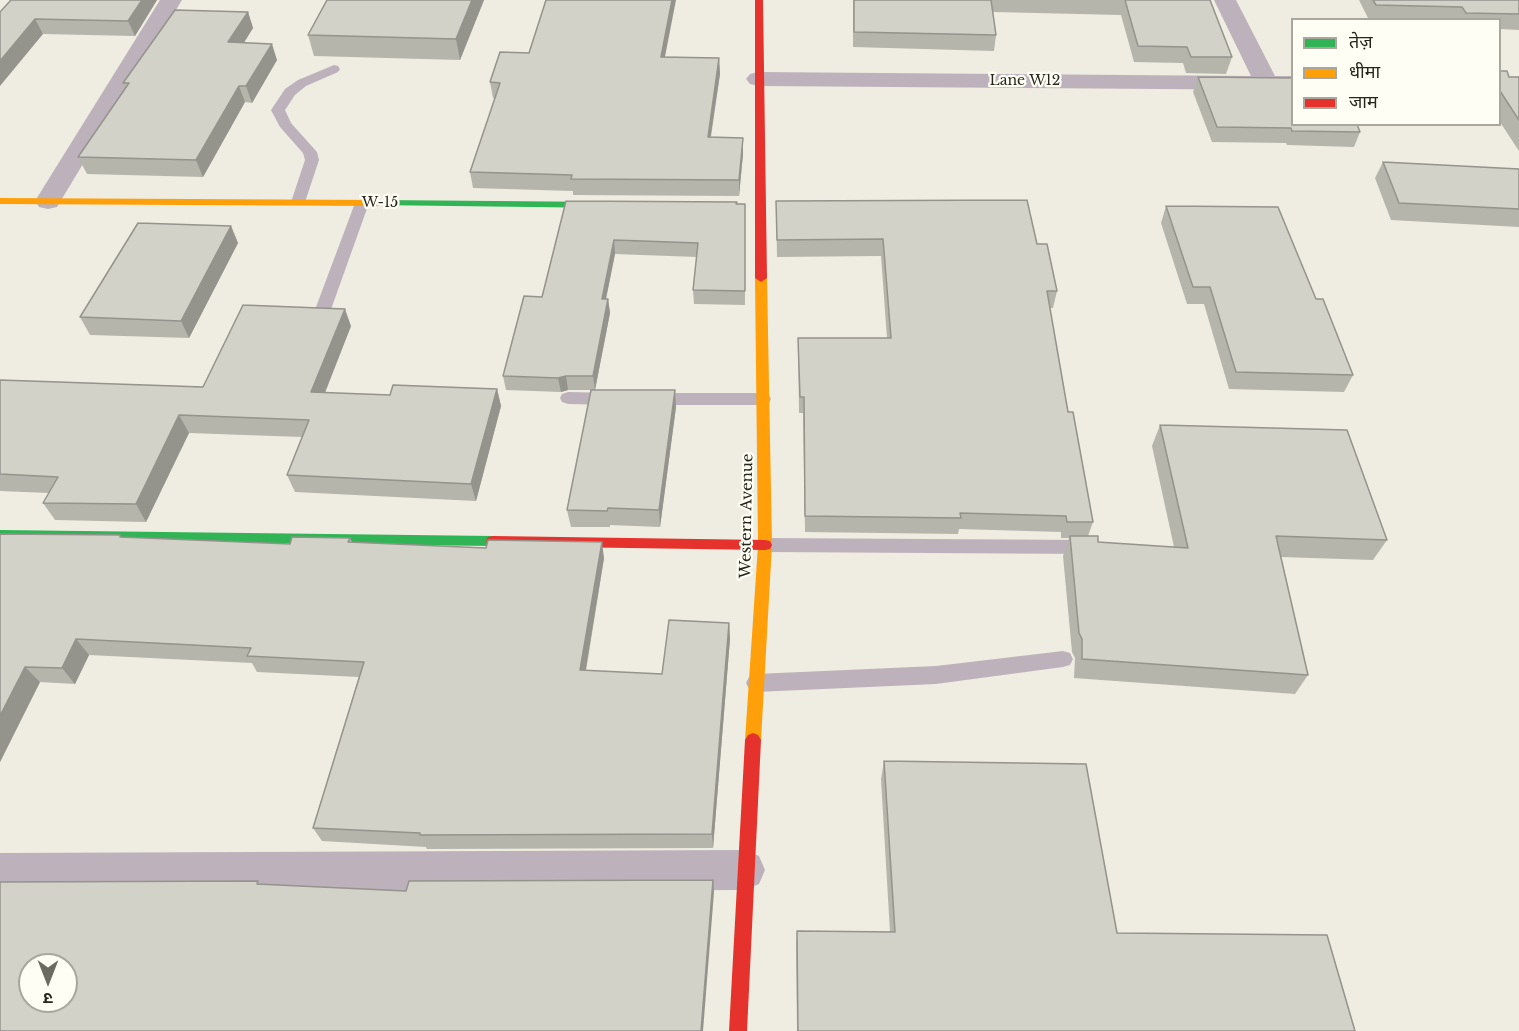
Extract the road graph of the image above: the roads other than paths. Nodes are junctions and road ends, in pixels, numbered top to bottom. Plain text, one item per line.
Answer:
1 (171, 0) edge
2 (759, 0) edge
3 (1224, 0) edge
4 (334, 69) edge
5 (758, 79) junction
6 (1266, 82) junction
7 (1291, 83) edge
8 (0, 201) edge
9 (48, 201) junction
10 (298, 202) junction
11 (362, 203) junction
12 (620, 205) edge
13 (321, 315) edge
14 (567, 399) edge
15 (764, 399) junction
16 (0, 535) edge
17 (765, 545) junction
18 (1104, 548) edge
19 (1063, 659) dead end
20 (756, 683) junction
21 (745, 870) junction
22 (0, 873) edge
23 (738, 1031) edge

1 - 9 street
2 - 5 street, Western Avenue
3 - 6 street
4 - 10 lane
5 - 6 street, Lane W12
5 - 15 street, Western Avenue
6 - 7 street, Lane W12
8 - 9 street, W-15
9 - 10 street, W-15
10 - 11 street, W-15
11 - 12 street, W-15
11 - 13 lane
14 - 15 lane
15 - 17 street, Western Avenue
16 - 17 street
17 - 18 lane
17 - 20 street, Western Avenue
19 - 20 lane
20 - 21 street, Western Avenue
21 - 22 street
21 - 23 street, Western Avenue

